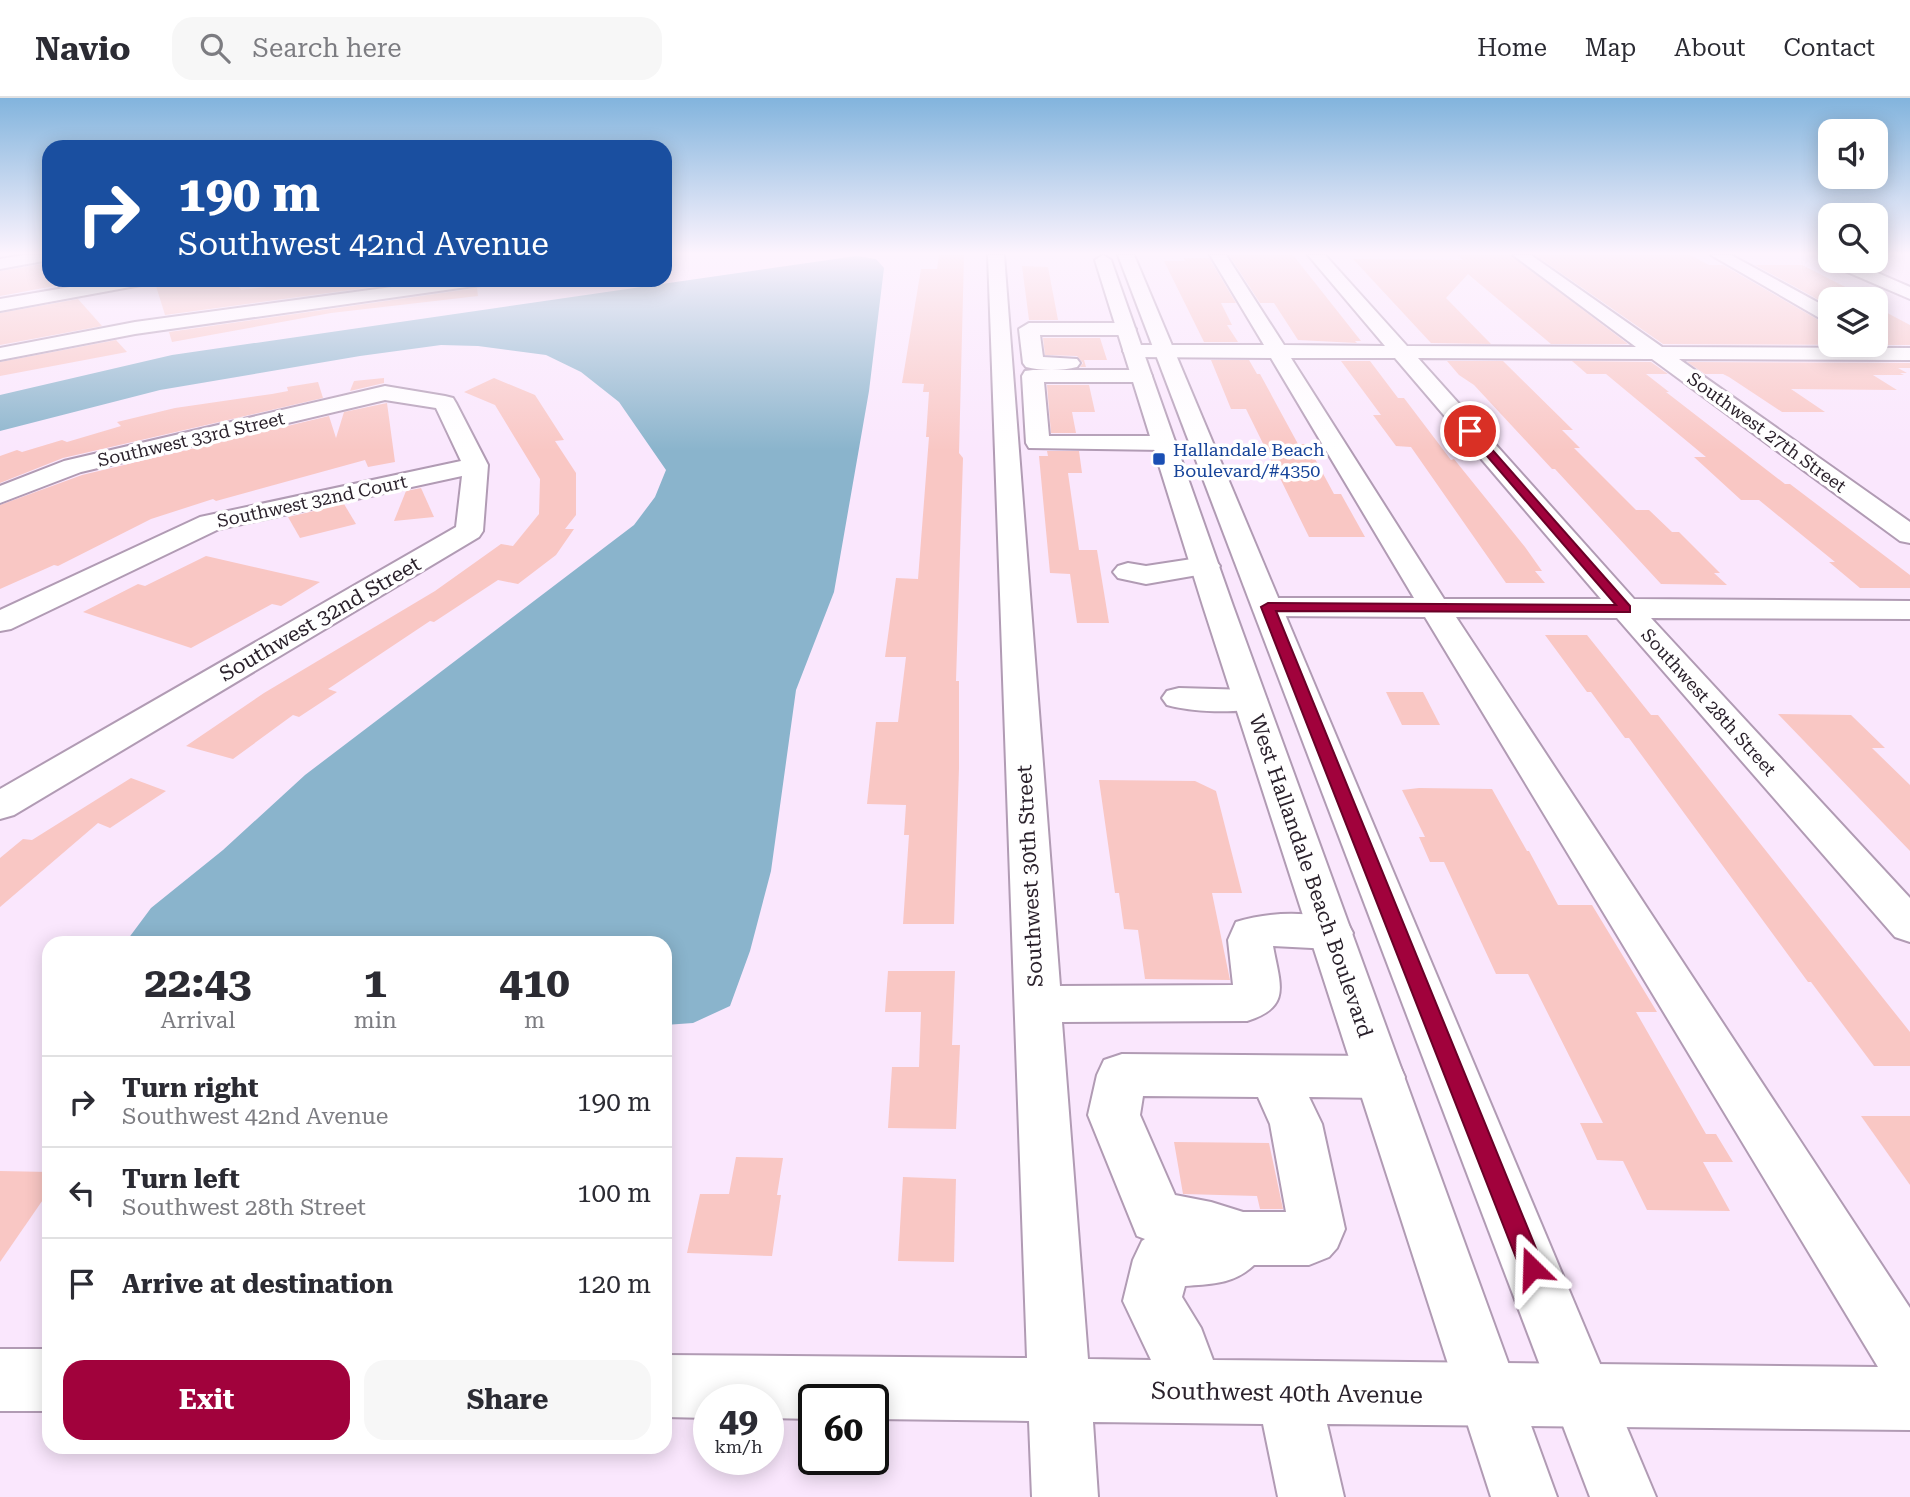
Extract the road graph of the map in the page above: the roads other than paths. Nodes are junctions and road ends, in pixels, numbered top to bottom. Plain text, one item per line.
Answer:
1 (129, 320) edge
2 (191, 320) edge
3 (1000, 320) edge
4 (1123, 320) edge
5 (1136, 320) edge
6 (1258, 320) edge
7 (1373, 320) edge
8 (1612, 320) edge
9 (135, 328) junction
10 (1126, 330) junction
11 (1888, 346) edge
12 (1278, 352) junction
13 (1401, 352) junction
14 (1657, 353) junction
15 (0, 354) edge
16 (1907, 356) edge
17 (1144, 360) junction
18 (1166, 451) junction
19 (1103, 461) dead end
20 (476, 465) junction
21 (0, 495) edge
22 (1910, 535) edge
23 (1205, 566) junction
24 (1128, 572) dead end
25 (1268, 607) junction
26 (1435, 608) junction
27 (1626, 609) junction
28 (1910, 610) edge
29 (0, 622) edge
30 (1179, 698) dead end
31 (1250, 700) junction
32 (1328, 758) junction
33 (0, 806) edge
34 (1910, 926) edge
35 (1331, 933) junction
36 (1037, 1004) junction
37 (1273, 1076) junction
38 (1380, 1077) junction
39 (1243, 1239) junction
40 (1910, 1363) edge
41 (0, 1380) edge
42 (42, 1380) edge
43 (672, 1386) edge
44 (1058, 1390) junction
45 (1192, 1392) junction
46 (1288, 1393) junction
47 (1490, 1395) junction
48 (1583, 1396) junction
49 (1910, 1399) edge
50 (1065, 1497) edge
51 (1311, 1497) edge
52 (1524, 1497) edge
53 (1623, 1497) edge

1 - 9 street
2 - 9 street
3 - 36 street, Southwest 30th Street
4 - 10 street, West Hallandale Beach Boulevard
5 - 17 street, West Hallandale Beach Boulevard
6 - 12 street
7 - 13 street, Southwest 28th Street
8 - 14 street, Southwest 27th Street
9 - 15 street
10 - 17 street, West Hallandale Beach Boulevard
10 - 17 street
11 - 16 street
12 - 13 street
12 - 17 street
12 - 26 street
13 - 14 street
13 - 27 street, Southwest 28th Street
14 - 16 street
14 - 22 street, Southwest 27th Street
17 - 18 street, West Hallandale Beach Boulevard
17 - 18 street
17 - 25 street, West Hallandale Beach Boulevard
18 - 19 street
18 - 23 street, West Hallandale Beach Boulevard
20 - 21 street, Southwest 33rd Street
20 - 29 street, Southwest 32nd Court
20 - 33 street, Southwest 32nd Street
23 - 24 street
23 - 25 street
23 - 31 street, West Hallandale Beach Boulevard
23 - 32 street
25 - 26 street
25 - 32 street, West Hallandale Beach Boulevard
26 - 27 street
26 - 40 street
27 - 28 street
27 - 34 street, Southwest 28th Street
30 - 31 street
31 - 35 street, West Hallandale Beach Boulevard
32 - 48 street, West Hallandale Beach Boulevard
35 - 36 street
35 - 38 street, West Hallandale Beach Boulevard
36 - 44 street, Southwest 30th Street
37 - 38 street
37 - 39 street
37 - 39 street
38 - 47 street, West Hallandale Beach Boulevard
39 - 45 street
41 - 42 street
43 - 44 street, Southwest 40th Avenue
44 - 45 street, Southwest 40th Avenue
44 - 50 street, Southwest 30th Street
45 - 46 street, Southwest 40th Avenue
46 - 47 street, Southwest 40th Avenue
46 - 51 street
47 - 48 street, Southwest 40th Avenue
47 - 52 street, West Hallandale Beach Boulevard
48 - 49 street, Southwest 40th Avenue
48 - 53 street, West Hallandale Beach Boulevard

